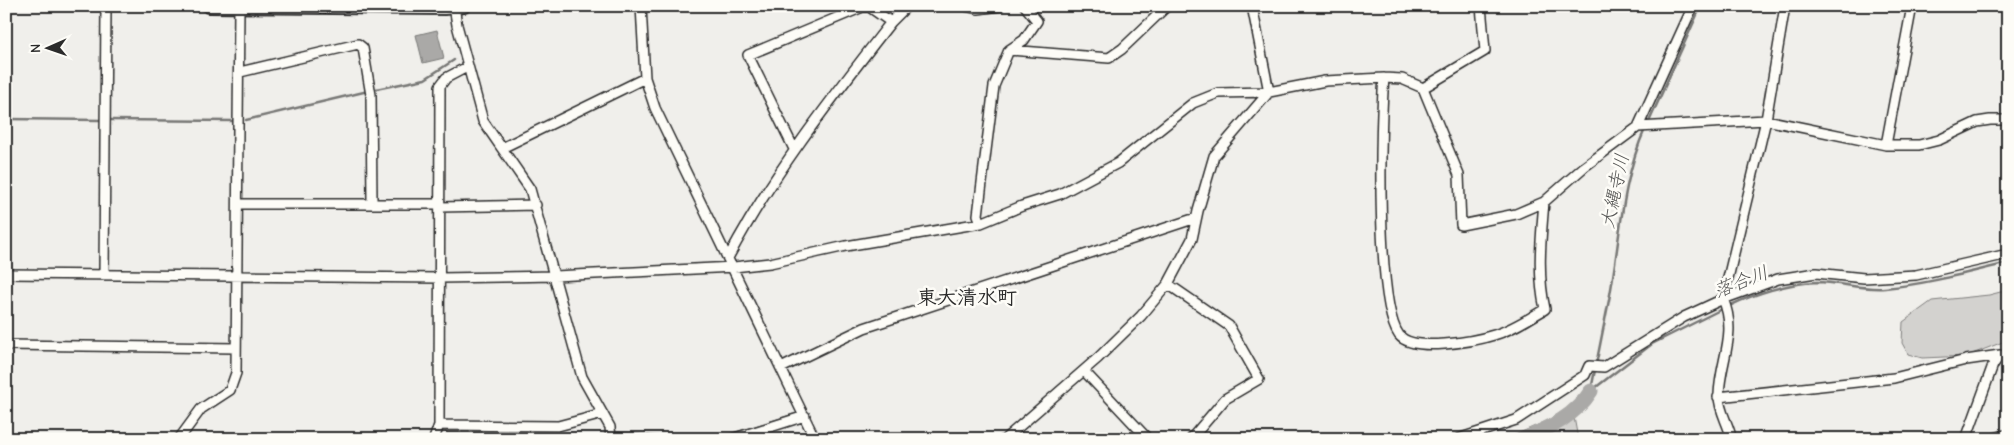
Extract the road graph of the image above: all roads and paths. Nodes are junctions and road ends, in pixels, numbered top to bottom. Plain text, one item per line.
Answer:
1 (106, 6) edge
2 (209, 6) edge
3 (640, 6) edge
4 (864, 6) edge
5 (868, 6) edge
6 (907, 6) edge
7 (965, 6) edge
8 (1000, 6) edge
9 (1025, 6) edge
10 (1167, 6) edge
11 (1252, 6) edge
12 (1481, 6) edge
13 (1693, 6) edge
14 (1784, 6) edge
15 (1912, 6) edge
16 (239, 7) edge
17 (373, 7) edge
18 (458, 7) edge
19 (891, 22) junction
20 (1009, 50) junction
21 (467, 67) junction
22 (240, 72) junction
23 (645, 78) junction
24 (1384, 78) junction
25 (1423, 88) junction
26 (1269, 92) junction
27 (1766, 120) junction
28 (2008, 120) edge
29 (1640, 127) junction
30 (1886, 145) junction
31 (502, 148) junction
32 (794, 149) junction
33 (372, 202) junction
34 (1544, 202) junction
35 (238, 204) junction
36 (536, 205) junction
37 (440, 206) junction
38 (1196, 218) junction
39 (981, 223) junction
40 (2008, 254) edge
41 (728, 258) junction
42 (734, 267) junction
43 (6, 274) edge
44 (104, 275) junction
45 (237, 276) junction
46 (555, 276) junction
47 (440, 278) junction
48 (1168, 284) junction
49 (1723, 299) junction
50 (6, 345) edge
51 (236, 348) junction
52 (781, 368) junction
53 (1084, 371) junction
54 (1718, 397) junction
55 (603, 414) junction
56 (805, 416) junction
57 (439, 425) junction
58 (2008, 434) edge
59 (179, 439) edge
60 (434, 439) edge
61 (611, 439) edge
62 (732, 439) edge
63 (815, 439) edge
64 (1006, 439) edge
65 (1148, 439) edge
66 (1190, 439) edge
67 (1458, 439) edge
68 (1730, 439) edge
69 (1966, 439) edge
70 (1992, 439) edge

1 - 44 street
2 - 16 street
3 - 23 street
4 - 32 street
5 - 19 street
6 - 19 street
7 - 8 street
9 - 20 street
10 - 20 street
11 - 26 street
12 - 25 street
13 - 29 street
14 - 27 street
15 - 30 street
16 - 17 street
16 - 22 street
17 - 18 street
18 - 21 street
19 - 32 street
20 - 39 street
21 - 31 street
21 - 37 street
22 - 33 street
22 - 35 street
23 - 31 street
23 - 41 street
24 - 25 street
24 - 26 street
24 - 34 street
25 - 34 street
26 - 38 street
26 - 39 street
27 - 29 street
27 - 30 street
27 - 49 street
28 - 30 street
29 - 34 street
31 - 36 street
32 - 41 street
33 - 35 street
33 - 37 street
35 - 45 street
36 - 37 street
36 - 46 street
37 - 47 street
38 - 48 street
38 - 52 street
39 - 42 street
40 - 49 street
41 - 42 street
42 - 46 street
42 - 52 street
43 - 44 street
44 - 45 street
45 - 47 street
45 - 51 street
46 - 47 street
46 - 55 street
47 - 57 street
48 - 53 street
48 - 66 street
49 - 54 street
49 - 67 street
50 - 51 street
51 - 59 street
52 - 56 street
53 - 64 street
53 - 65 street
54 - 68 street
54 - 69 street
55 - 57 street
55 - 61 street
56 - 62 street
56 - 63 street
57 - 60 street
58 - 70 street

